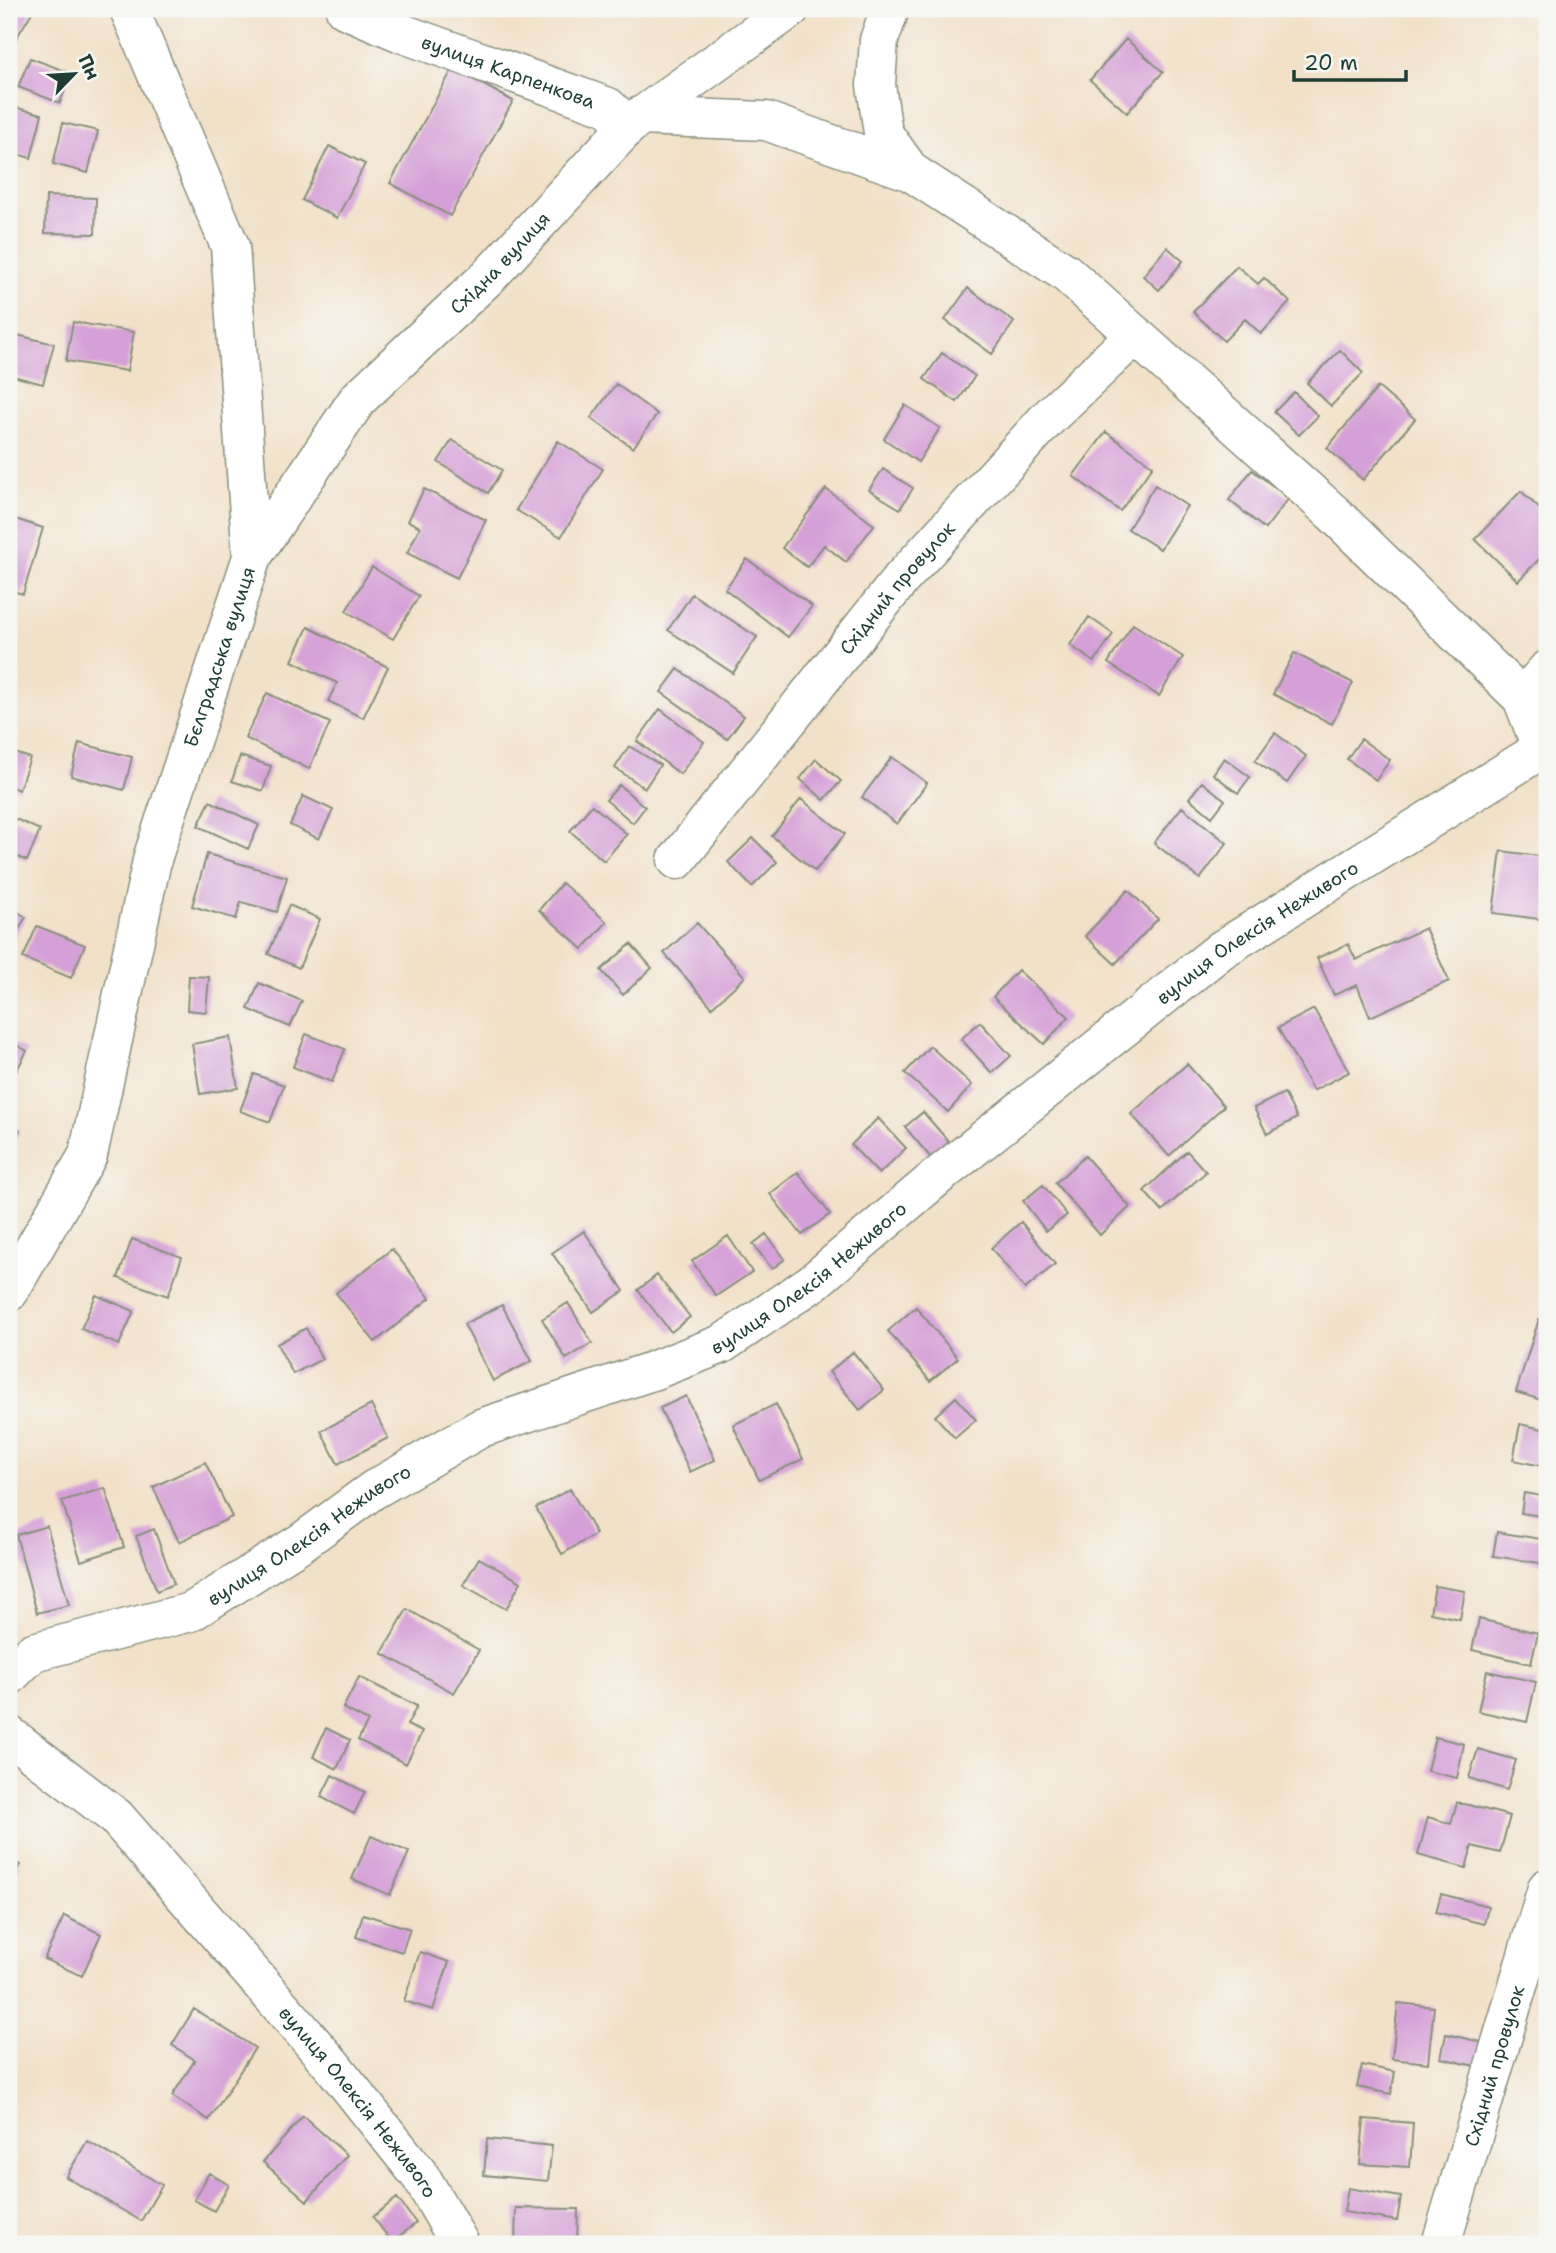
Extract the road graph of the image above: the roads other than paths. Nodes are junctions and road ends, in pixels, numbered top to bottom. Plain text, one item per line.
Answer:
1 (129, 9) edge
2 (345, 9) edge
3 (790, 9) edge
4 (890, 9) edge
5 (634, 121) junction
6 (911, 172) junction
7 (1136, 335) junction
8 (252, 557) junction
9 (1547, 670) edge
10 (1522, 698) junction
11 (1544, 750) edge
12 (677, 860) dead end
13 (9, 1292) edge
14 (9, 1676) edge
15 (9, 1735) edge
16 (1547, 1888) edge
17 (460, 2244) edge
18 (1441, 2244) edge

1 - 8 street, Бєлградська вулиця
2 - 5 street, вулиця Карпенкова
3 - 5 street, Східна вулиця
4 - 6 street
5 - 6 street
5 - 8 street, Східна вулиця
6 - 7 street
7 - 10 street
7 - 12 street, Східний провулок
8 - 13 street, Бєлградська вулиця
9 - 10 street
10 - 11 street
11 - 14 street, вулиця Олексія Неживого
15 - 17 street, вулиця Олексія Неживого
16 - 18 street, Східний провулок

